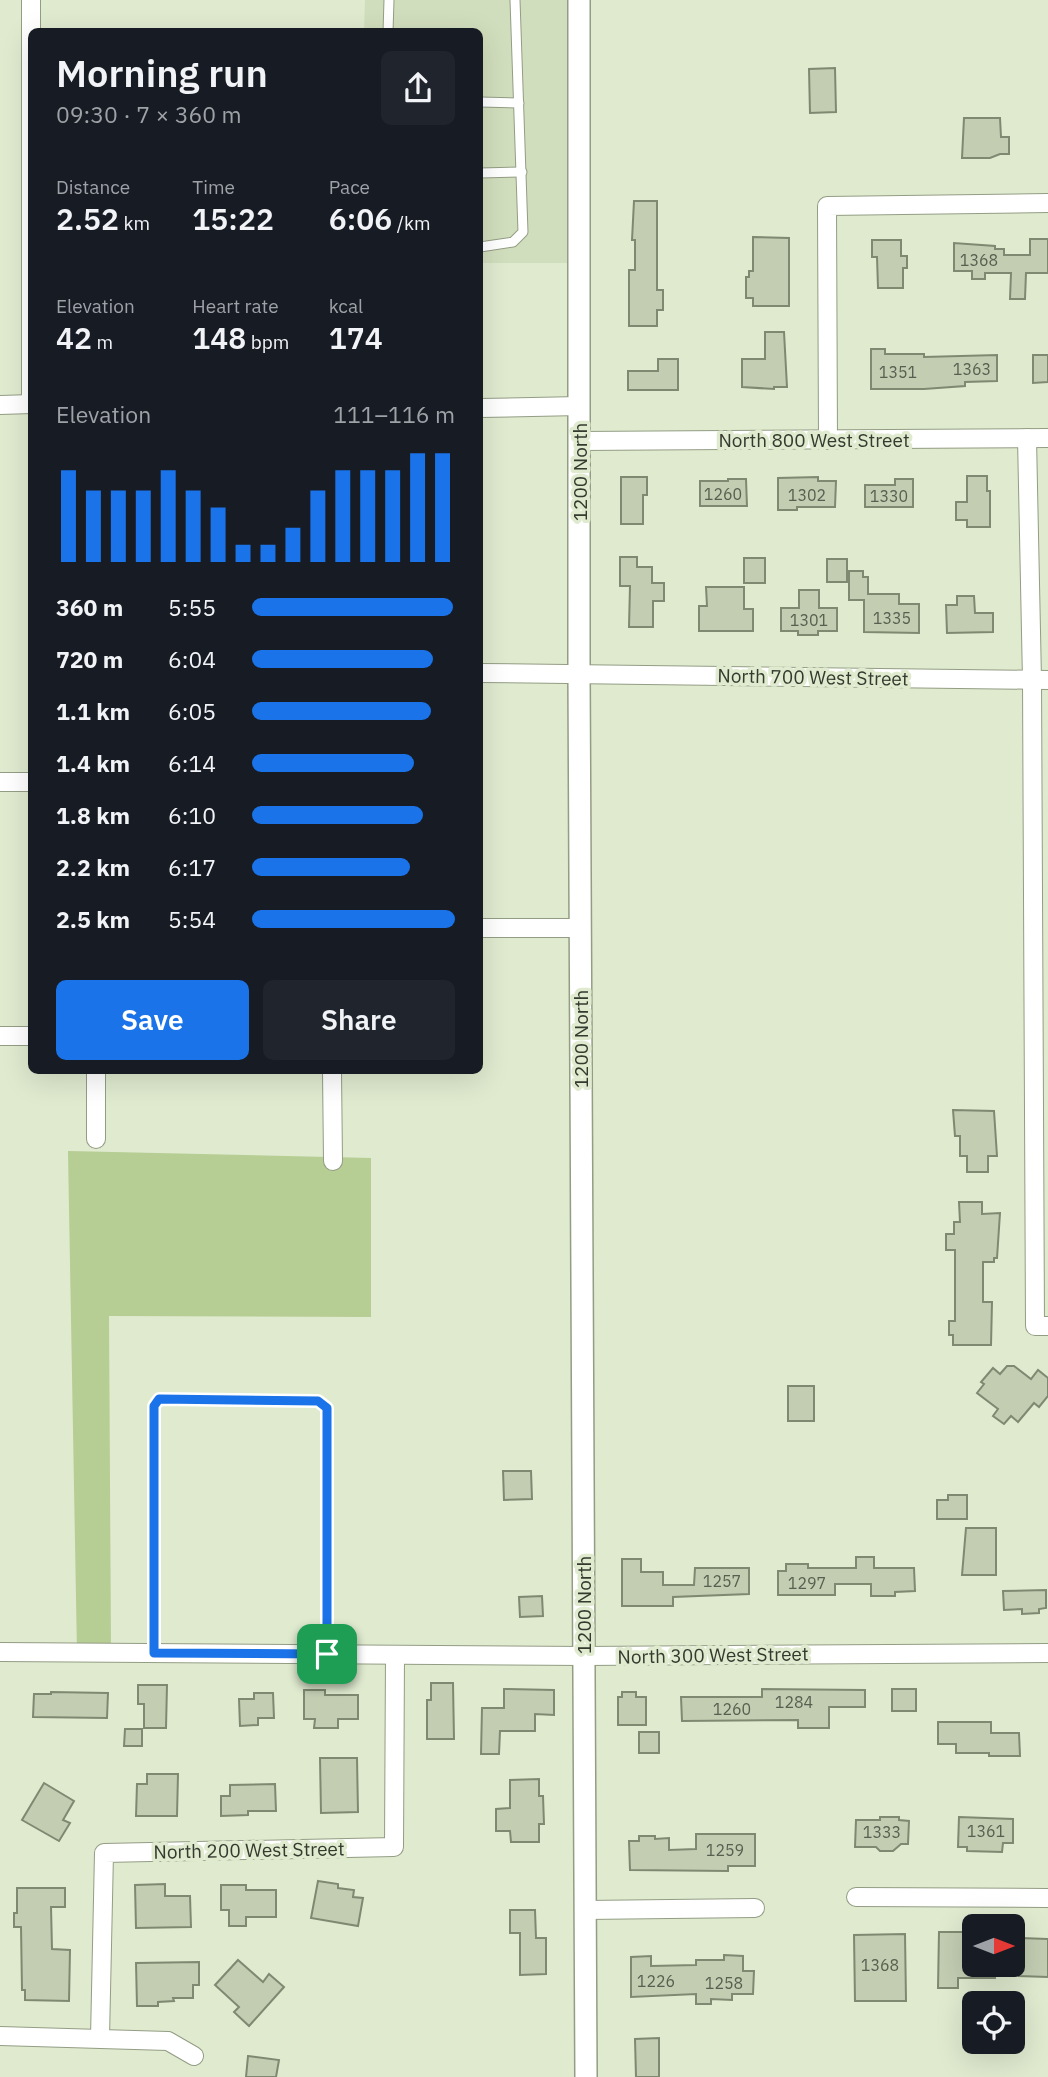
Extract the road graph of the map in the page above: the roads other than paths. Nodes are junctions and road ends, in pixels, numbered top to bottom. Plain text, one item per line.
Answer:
1 (31, 0) edge
2 (388, 0) edge
3 (514, 0) edge
4 (579, 0) edge
5 (31, 28) edge
6 (388, 28) edge
7 (483, 102) edge
8 (519, 103) junction
9 (522, 172) junction
10 (483, 173) edge
11 (1048, 203) edge
12 (483, 247) edge
13 (0, 404) edge
14 (28, 404) edge
15 (580, 406) junction
16 (483, 408) edge
17 (1027, 438) junction
18 (1048, 438) edge
19 (828, 440) junction
20 (580, 441) junction
21 (483, 673) edge
22 (579, 673) junction
23 (1040, 680) edge
24 (0, 782) edge
25 (28, 782) edge
26 (483, 928) edge
27 (580, 928) junction
28 (0, 1036) edge
29 (28, 1036) edge
30 (96, 1074) edge
31 (332, 1074) edge
32 (1041, 1118) edge
33 (96, 1139) dead end
34 (333, 1161) dead end
35 (1042, 1326) edge
36 (0, 1652) edge
37 (154, 1653) junction
38 (1048, 1653) edge
39 (327, 1654) junction
40 (395, 1655) junction
41 (584, 1656) junction
42 (856, 1897) dead end
43 (1048, 1898) edge
44 (755, 1908) dead end
45 (585, 1910) junction
46 (0, 2036) edge
47 (100, 2038) junction
48 (194, 2056) dead end
49 (586, 2077) edge

1 - 5 street
2 - 6 lane
3 - 8 lane
4 - 15 street, 1200 North
7 - 8 lane
8 - 9 lane
9 - 10 lane
9 - 12 lane
11 - 19 street
13 - 14 street
15 - 16 street
15 - 20 street, 1200 North
17 - 18 street, North 800 West Street
17 - 19 street, North 800 West Street
17 - 23 street
19 - 20 street, North 800 West Street
20 - 22 street, 1200 North
21 - 22 street, North 700 West Street
22 - 23 street, North 700 West Street
22 - 27 street, 1200 North
23 - 32 street
24 - 25 street
26 - 27 street
27 - 41 street, 1200 North
28 - 29 street
30 - 33 street
31 - 34 street
32 - 35 street
36 - 37 street, North 300 West Street
37 - 39 street, North 300 West Street
37 - 39 lane
38 - 41 street, North 300 West Street
39 - 40 street, North 300 West Street
40 - 41 street, North 300 West Street
40 - 47 street, North 200 West Street
41 - 45 street, 1200 North
42 - 43 street
44 - 45 street
45 - 49 street, 1200 North
46 - 47 street
47 - 48 street

